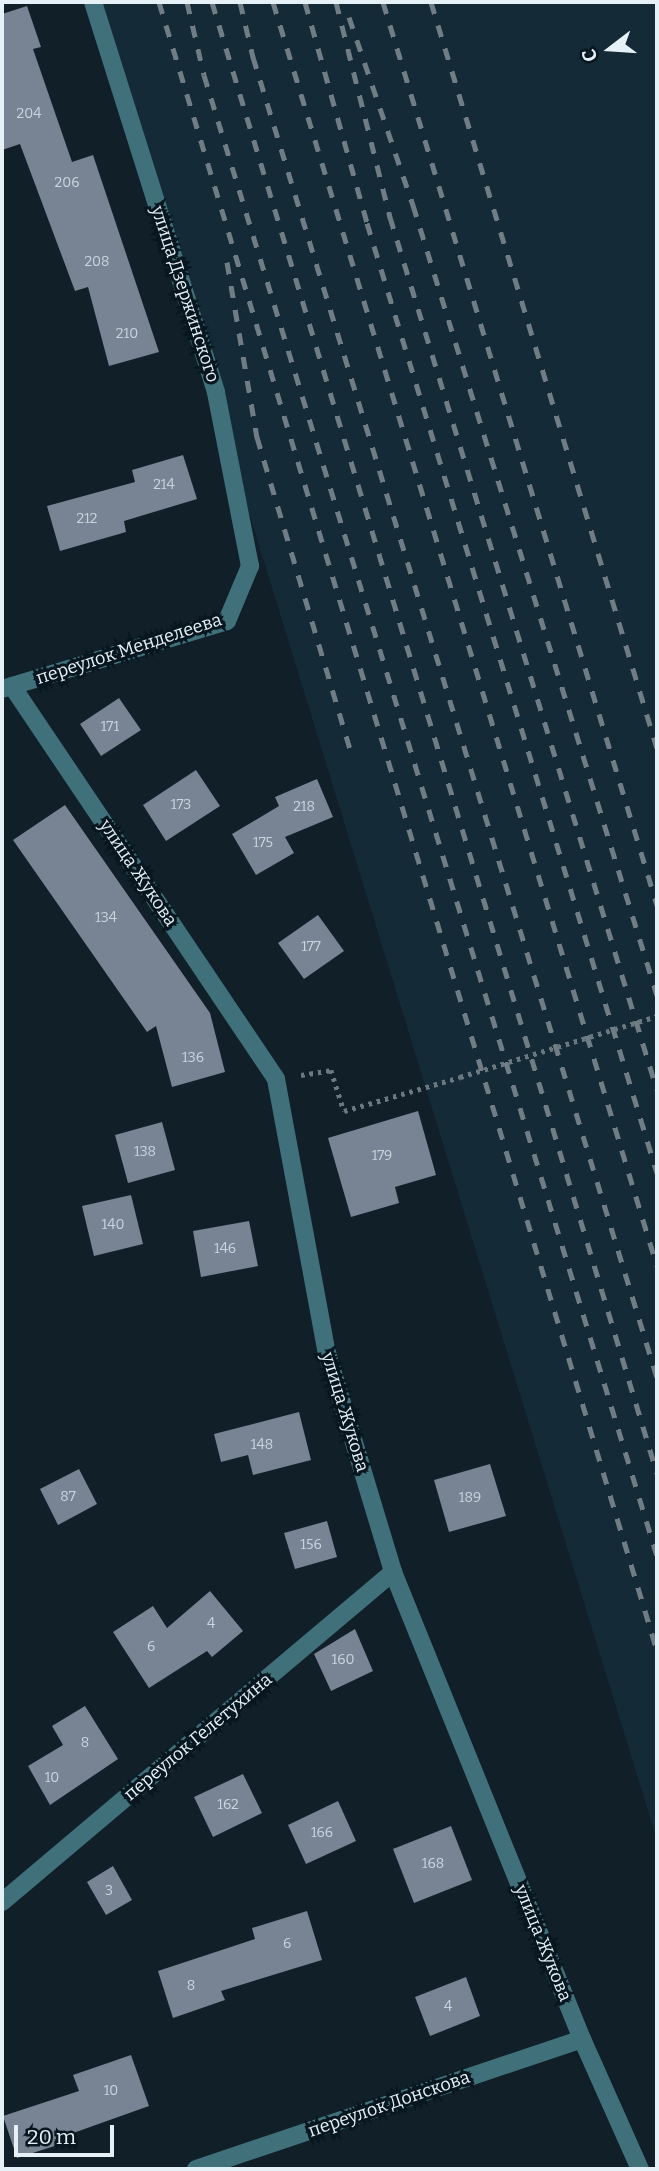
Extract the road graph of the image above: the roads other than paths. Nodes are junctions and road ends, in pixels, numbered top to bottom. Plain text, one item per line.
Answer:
1 (93, 2) edge
2 (243, 592) joint
3 (7, 687) edge
4 (394, 1572) junction
5 (2, 1902) edge
6 (582, 2039) junction
7 (196, 2169) edge
8 (640, 2169) edge

1 - 2 street, улица Дзержинского
2 - 3 street, переулок Менделеева
3 - 4 street, улица Жукова
4 - 5 street, переулок Гелетухина
4 - 6 street, улица Жукова
6 - 7 street, переулок Донскова
6 - 8 street, улица Жукова

